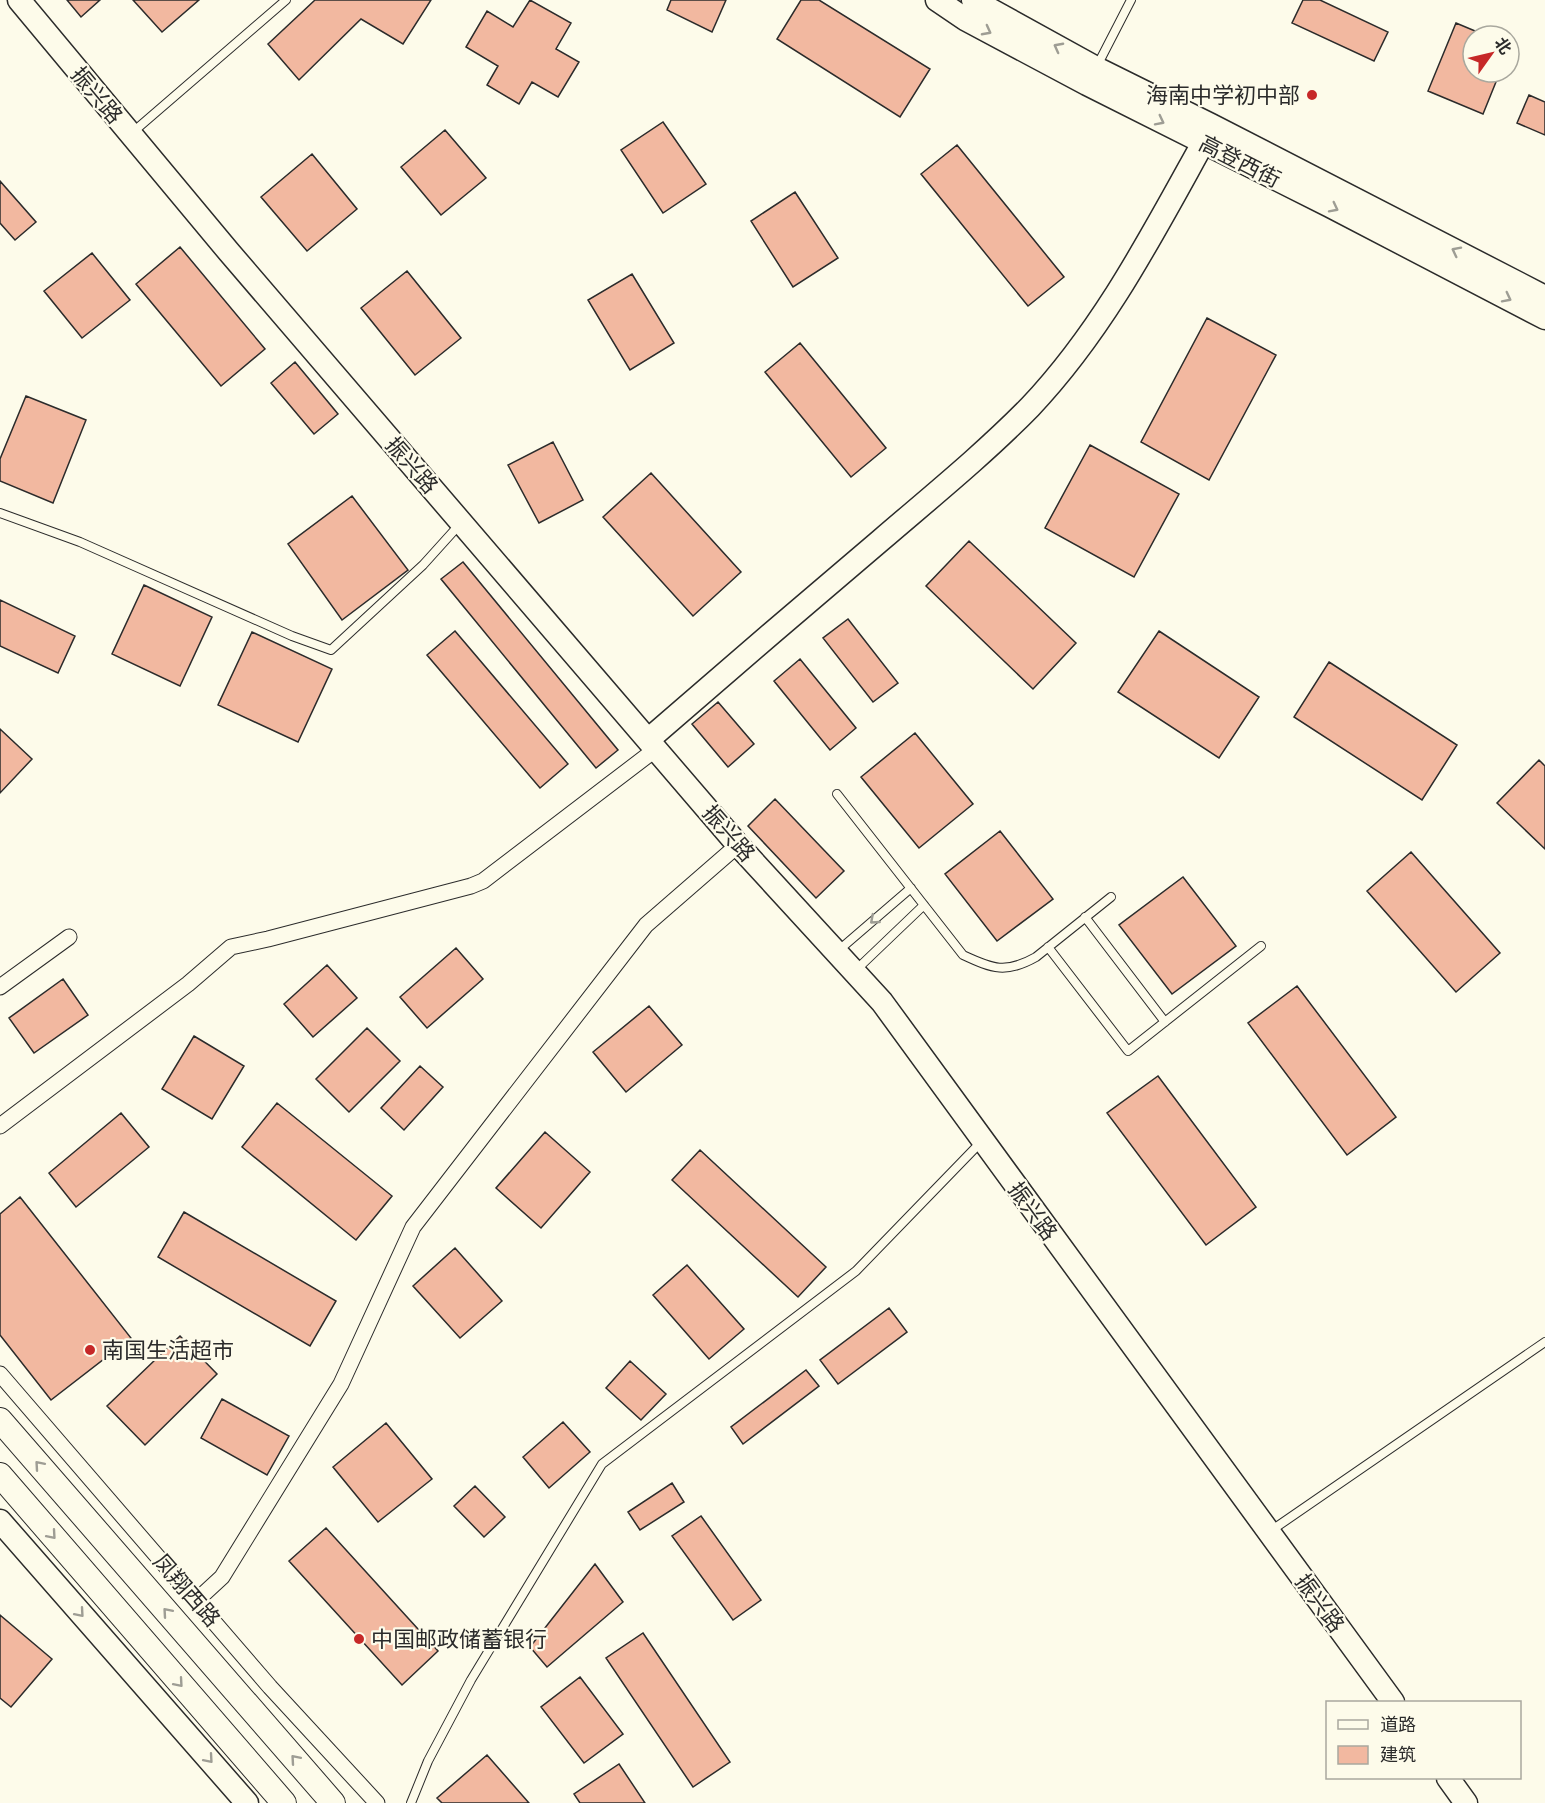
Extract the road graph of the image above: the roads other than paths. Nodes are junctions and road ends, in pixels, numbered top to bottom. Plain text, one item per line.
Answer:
1 (19, 0) edge
2 (286, 0) edge
3 (937, 0) edge
4 (973, 0) edge
5 (1131, 0) edge
6 (1092, 76) junction
7 (130, 135) junction
8 (1203, 143) junction
9 (1545, 297) edge
10 (1545, 318) edge
11 (0, 513) edge
12 (461, 523) junction
13 (652, 744) junction
14 (837, 794) dead end
15 (738, 845) junction
16 (910, 888) junction
17 (1111, 897) dead end
18 (924, 904) junction
19 (1085, 917) junction
20 (69, 937) dead end
21 (1261, 946) dead end
22 (1048, 947) junction
23 (837, 952) junction
24 (855, 971) junction
25 (0, 987) edge
26 (1165, 1022) junction
27 (0, 1126) edge
28 (983, 1141) junction
29 (1545, 1342) edge
30 (0, 1374) edge
31 (0, 1420) edge
32 (0, 1475) edge
33 (0, 1521) edge
34 (1268, 1532) junction
35 (196, 1601) junction
36 (1392, 1701) edge
37 (1449, 1779) edge
38 (247, 1803) edge
39 (284, 1803) edge
40 (333, 1803) edge
41 (377, 1803) edge
42 (411, 1803) edge
43 (1466, 1803) edge

1 - 7 street, 振兴路
2 - 7 lane
3 -> 6 street, 高登西街
6 -> 4 street, 高登西街
5 - 6 lane
6 -> 8 street, 高登西街
9 -> 6 street, 高登西街
7 - 12 street, 振兴路
8 -> 10 street, 高登西街
8 - 13 street
11 - 12 lane
12 - 13 street, 振兴路
13 - 15 street, 振兴路
13 - 27 street
14 - 16 lane
15 - 23 street, 振兴路
15 - 35 street
16 - 18 lane
16 -> 23 lane
17 - 19 lane
18 - 22 lane
18 - 24 lane
19 - 22 lane
19 - 26 lane
20 - 25 street
21 - 26 lane
22 - 26 lane
23 - 24 street, 振兴路
24 - 28 street, 振兴路
28 - 34 street, 振兴路
28 - 42 lane
29 - 34 lane
30 - 35 street, 凤翔西路
40 -> 31 main road, 凤翔西路
32 -> 39 main road
33 -> 38 street
34 - 36 street, 振兴路
35 - 41 street, 凤翔西路
37 - 43 street

